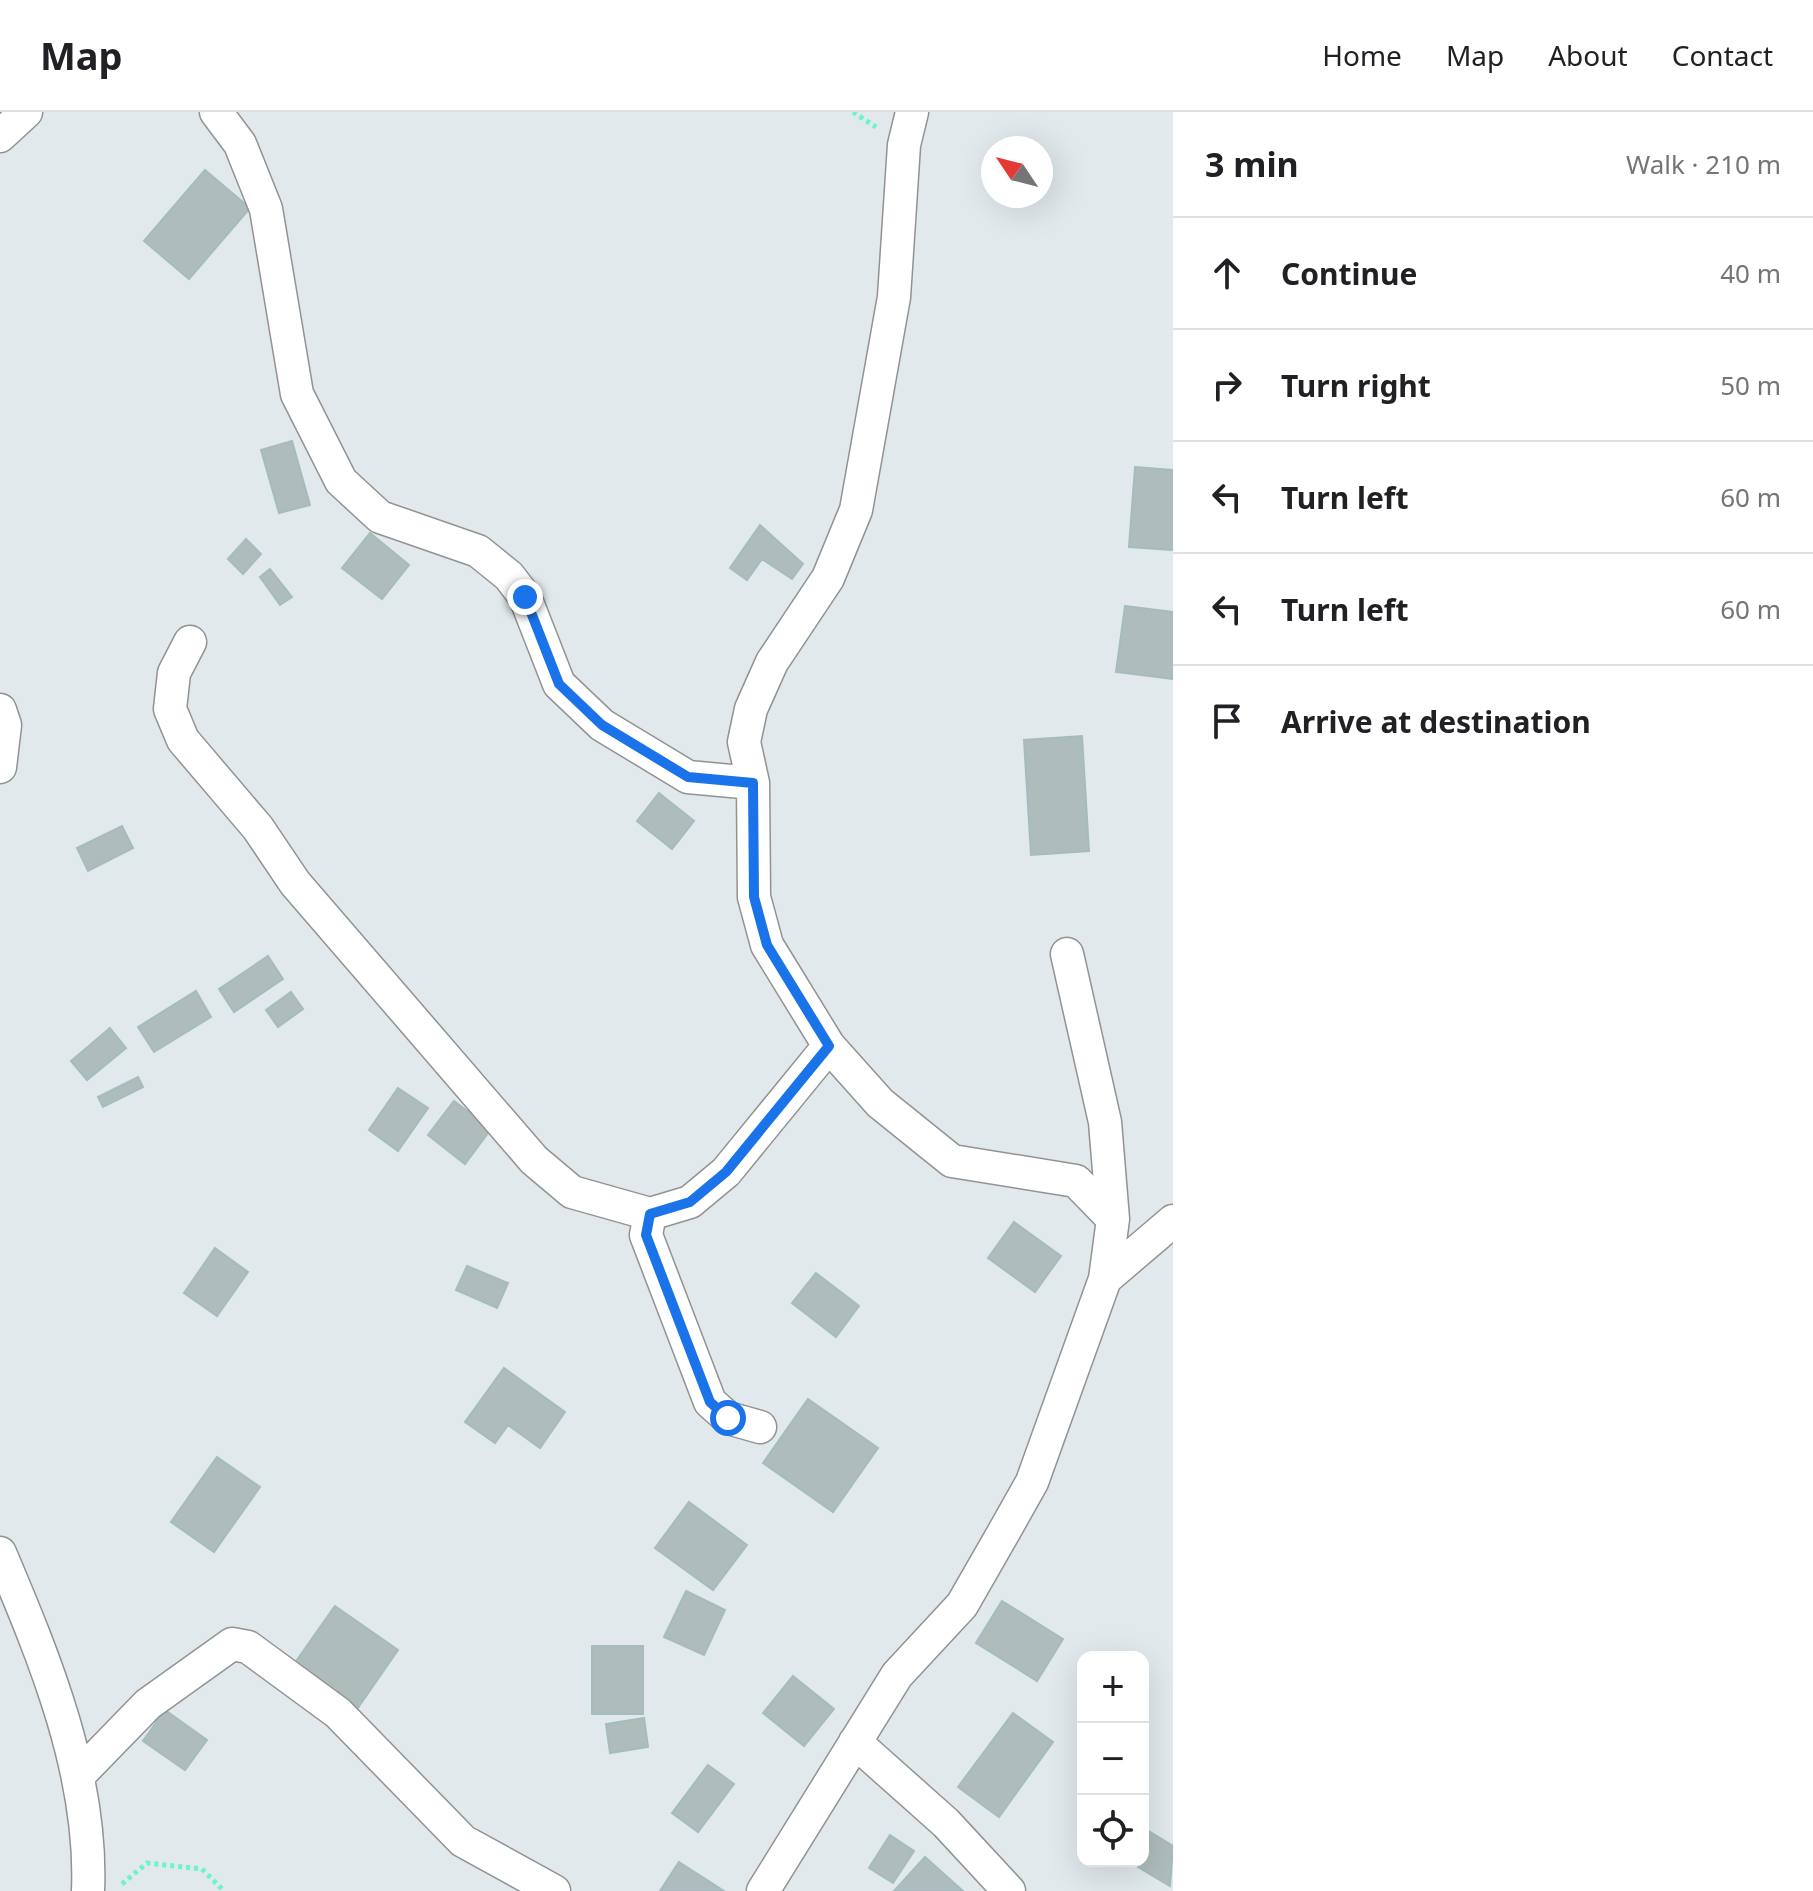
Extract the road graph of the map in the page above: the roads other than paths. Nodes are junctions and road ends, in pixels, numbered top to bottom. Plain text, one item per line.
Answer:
1 (26, 112) edge
2 (216, 112) edge
3 (912, 112) edge
4 (0, 136) edge
5 (190, 642) dead end
6 (0, 710) edge
7 (0, 767) edge
8 (753, 783) junction
9 (1067, 954) dead end
10 (829, 1046) junction
11 (650, 1214) junction
12 (1113, 1219) junction
13 (1173, 1221) edge
14 (1105, 1279) junction
15 (760, 1427) dead end
16 (0, 1553) edge
17 (855, 1742) junction
18 (78, 1776) junction
19 (88, 1891) edge
20 (554, 1891) edge
21 (763, 1891) edge
22 (1009, 1891) edge

1 - 4 street
2 - 8 street
3 - 8 street
5 - 11 street
6 - 7 street
8 - 10 street
9 - 12 street
10 - 11 street
10 - 12 street
11 - 15 street
12 - 14 street
13 - 14 street
14 - 17 street
16 - 18 street
17 - 21 street
17 - 22 street
18 - 19 street
18 - 20 street

